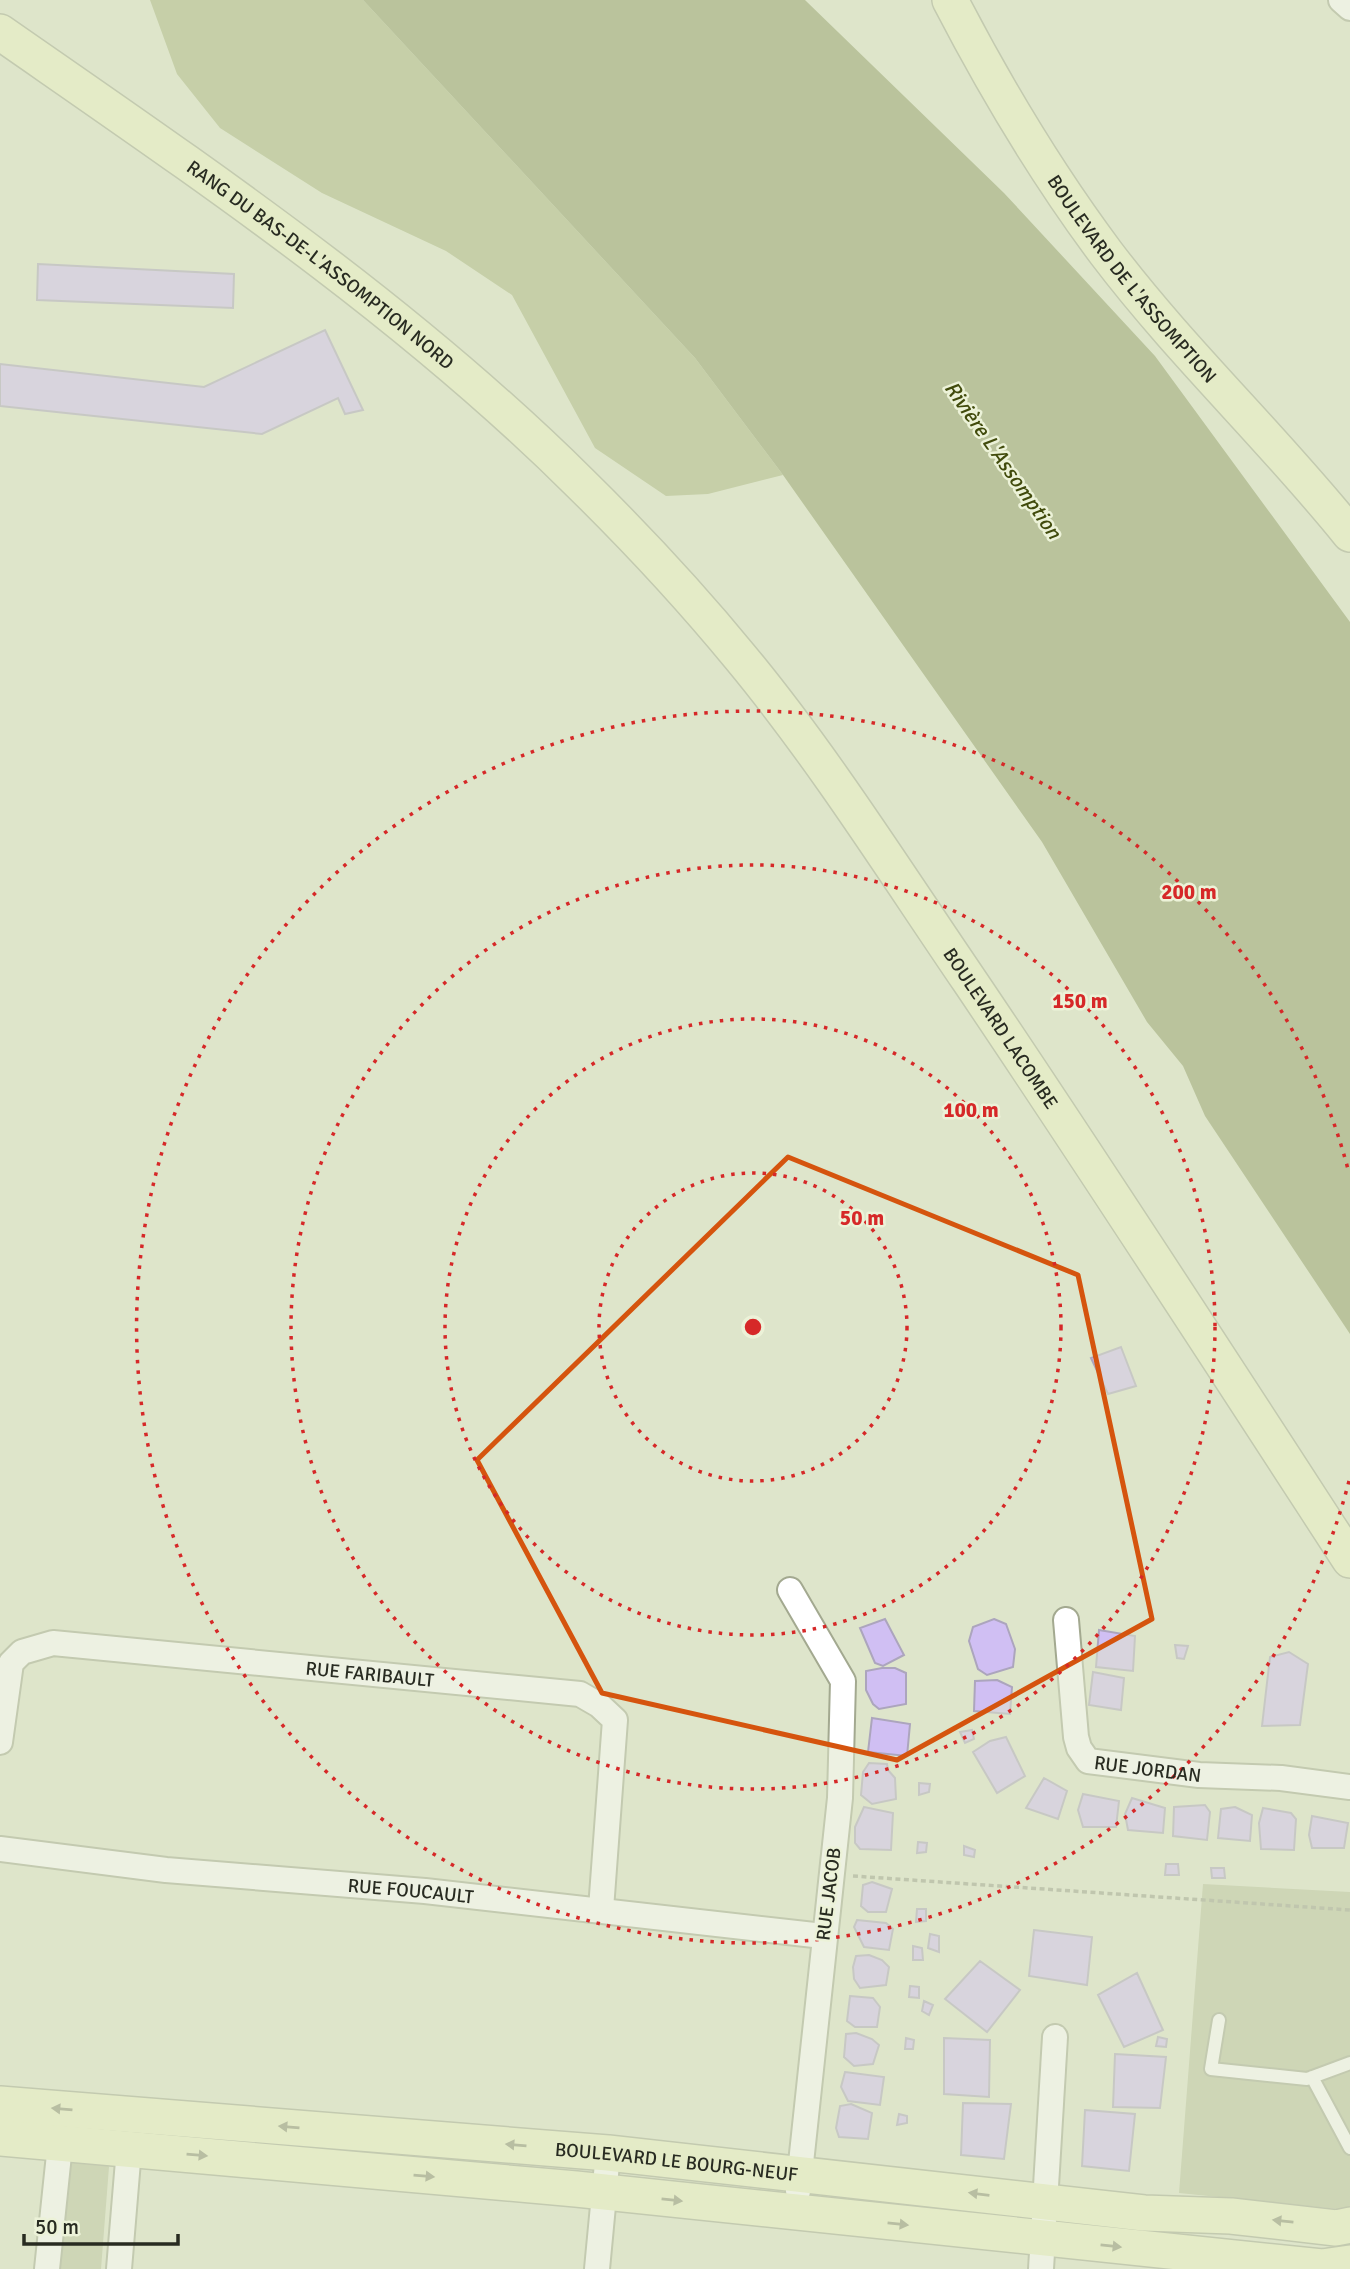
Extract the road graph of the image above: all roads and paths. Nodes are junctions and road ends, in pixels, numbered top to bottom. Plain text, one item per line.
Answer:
1 (950, 0) edge
2 (1341, 0) edge
3 (1350, 8) edge
4 (0, 32) edge
5 (620, 523) joint
6 (1350, 534) edge
7 (1350, 1560) edge
8 (790, 1590) dead end
9 (1066, 1620) dead end
10 (0, 1742) edge
11 (1350, 1787) edge
12 (0, 1849) edge
13 (830, 1874) junction
14 (601, 1909) junction
15 (1350, 1910) edge
16 (823, 1936) junction
17 (1219, 2020) dead end
18 (1055, 2036) dead end
19 (1350, 2063) edge
20 (1312, 2077) junction
21 (0, 2104) edge
22 (0, 2138) edge
23 (60, 2145) junction
24 (1350, 2148) edge
25 (129, 2149) junction
26 (608, 2153) junction
27 (800, 2173) junction
28 (604, 2192) junction
29 (1047, 2202) junction
30 (796, 2213) junction
31 (1350, 2224) edge
32 (1042, 2254) edge
33 (1350, 2263) edge
34 (47, 2269) edge
35 (119, 2269) edge
36 (597, 2269) edge

1 - 6 street, BOULEVARD DE L'ASSOMPTION
2 - 3 street
4 - 5 street, RANG DU BAS-DE-L'ASSOMPTION NORD
5 - 7 street, BOULEVARD LACOMBE
8 - 13 street, RUE JACOB
9 - 11 street, RUE JORDAN
10 - 14 street, RUE FARIBAULT
12 - 14 street, RUE FOUCAULT
13 - 15 path
13 - 16 street, RUE JACOB
14 - 16 street, RUE FOUCAULT
16 - 27 street, RUE JACOB
17 - 20 lane
18 - 29 street
19 - 20 lane
20 - 24 lane
26 -> 21 street, BOULEVARD LE BOURG-NEUF
22 - 23 street, BOULEVARD LE BOURG-NEUF
23 - 25 street, BOULEVARD LE BOURG-NEUF
23 - 34 street
25 -> 28 street, BOULEVARD LE BOURG-NEUF
25 - 35 street
26 - 27 street, BOULEVARD LE BOURG-NEUF
26 - 28 street
29 -> 27 street, BOULEVARD LE BOURG-NEUF
27 - 30 street, RUE JACOB
28 -> 30 street, BOULEVARD LE BOURG-NEUF
28 - 36 street
31 -> 29 street, BOULEVARD LE BOURG-NEUF
29 - 32 street
30 -> 32 street, BOULEVARD LE BOURG-NEUF
32 -> 33 street, BOULEVARD LE BOURG-NEUF

